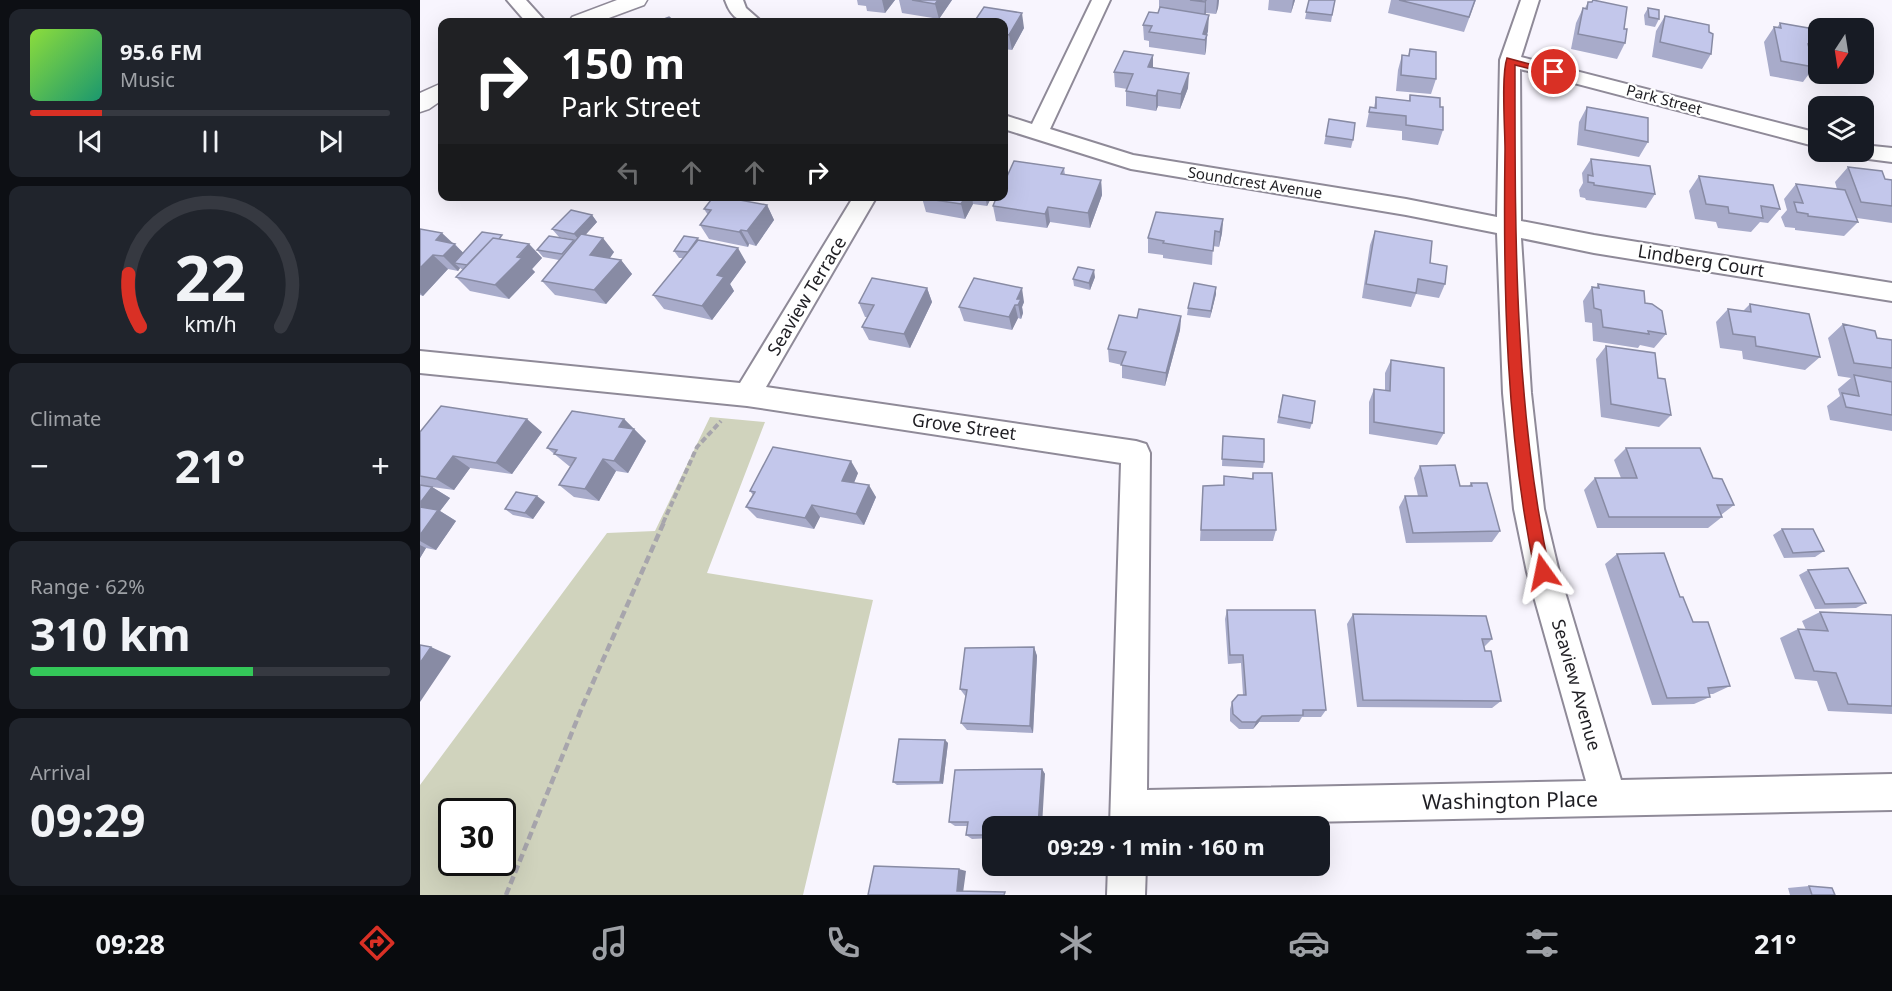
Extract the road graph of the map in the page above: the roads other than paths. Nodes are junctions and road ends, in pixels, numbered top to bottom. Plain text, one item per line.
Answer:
1 (516, 0) edge
2 (636, 0) edge
3 (734, 0) edge
4 (1101, 0) edge
5 (1530, 0) edge
6 (532, 18) edge
7 (590, 18) edge
8 (747, 18) edge
9 (1510, 60) junction
10 (438, 93) edge
11 (420, 104) edge
12 (1008, 124) edge
13 (1038, 134) junction
14 (1808, 137) edge
15 (1874, 153) edge
16 (1892, 155) edge
17 (863, 201) edge
18 (1509, 228) junction
19 (1892, 292) edge
20 (420, 362) edge
21 (747, 395) junction
22 (1892, 792) edge
23 (1609, 800) junction
24 (1128, 816) edge
25 (1181, 816) edge
26 (1127, 876) edge
27 (1126, 895) edge

1 - 6 street
2 - 7 main road
3 - 8 street
4 - 13 street
5 - 9 street, Seaview Avenue
9 - 14 street, Park Street
9 - 18 street, Seaview Avenue
10 - 11 main road
12 - 13 street, Soundcrest Avenue
13 - 18 street, Soundcrest Avenue
15 - 16 street
17 - 21 street, Seaview Terrace
18 - 19 street, Lindberg Court
18 - 23 street, Seaview Avenue
20 - 21 street, Grove Street
21 - 24 street, Grove Street
22 - 23 street, Washington Place
23 - 25 street, Washington Place
26 - 27 street

